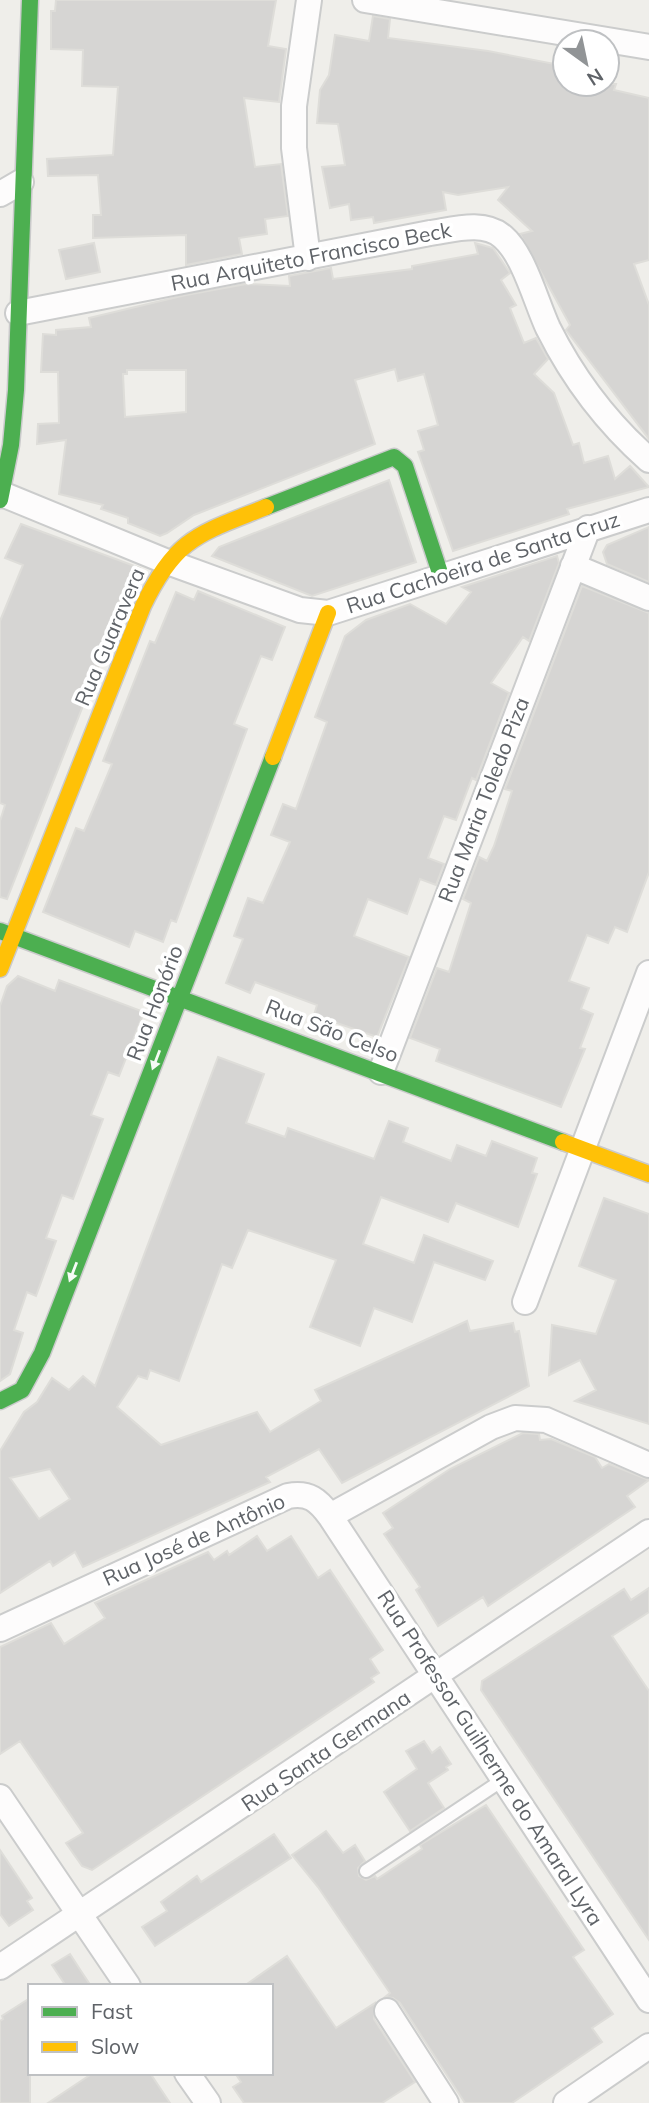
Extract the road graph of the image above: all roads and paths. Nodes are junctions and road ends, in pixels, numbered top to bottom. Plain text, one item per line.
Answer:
1 (30, 0) edge
2 (309, 0) edge
3 (365, 0) edge
4 (649, 47) edge
5 (21, 182) junction
6 (0, 194) edge
7 (308, 258) junction
8 (18, 313) junction
9 (649, 460) edge
10 (1, 497) edge
11 (649, 510) edge
12 (588, 528) junction
13 (165, 561) junction
14 (573, 566) junction
15 (441, 576) junction
16 (649, 598) edge
17 (328, 613) junction
18 (6, 933) edge
19 (0, 969) edge
20 (649, 973) edge
21 (180, 996) junction
22 (381, 1072) junction
23 (582, 1149) junction
24 (649, 1174) edge
25 (524, 1303) dead end
26 (4, 1400) edge
27 (649, 1465) edge
28 (330, 1516) junction
29 (649, 1532) edge
30 (0, 1629) edge
31 (437, 1676) junction
32 (504, 1779) junction
33 (0, 1797) edge
34 (366, 1871) dead end
35 (80, 1916) junction
36 (0, 1968) edge
37 (127, 1984) edge
38 (649, 2000) edge
39 (387, 2011) dead end
40 (649, 2046) edge
41 (188, 2075) edge
42 (208, 2103) edge
43 (446, 2103) edge
44 (566, 2103) edge

1 - 5 street
2 - 7 street
3 - 4 street
5 - 6 street
5 - 8 street
7 - 8 street, Rua Arquiteto Francisco Beck
7 - 9 street, Rua Arquiteto Francisco Beck
8 - 10 street
10 - 13 street, Rua Cachoeira de Santa Cruz
11 - 12 street, Rua Cachoeira de Santa Cruz
12 - 14 street, Rua Maria Toledo Piza
12 - 15 street, Rua Cachoeira de Santa Cruz
13 - 15 street, Rua Guaravera
13 - 17 street, Rua Cachoeira de Santa Cruz
13 - 18 street, Rua Guaravera
14 - 16 street
14 - 22 street, Rua Maria Toledo Piza
15 - 17 street, Rua Cachoeira de Santa Cruz
17 - 21 street, Rua Honório
18 - 19 street, Rua Guaravera
18 - 21 street, Rua São Celso
20 - 23 street
21 - 22 street, Rua São Celso
21 -> 26 street, Rua Honório
22 - 23 street, Rua São Celso
23 - 24 street, Rua São Celso
23 - 25 street
27 - 28 street
28 - 30 street, Rua José de Antônio
28 - 31 street, Rua Professor Guilherme do Amaral Lyra
29 - 31 street, Rua Santa Germana
31 - 32 street, Rua Professor Guilherme do Amaral Lyra
31 - 35 street, Rua Santa Germana
32 - 34 lane
32 - 38 street, Rua Professor Guilherme do Amaral Lyra
33 - 35 street
35 - 36 street, Rua Santa Germana
35 - 37 street
39 - 43 street
40 - 44 street
41 - 42 street

